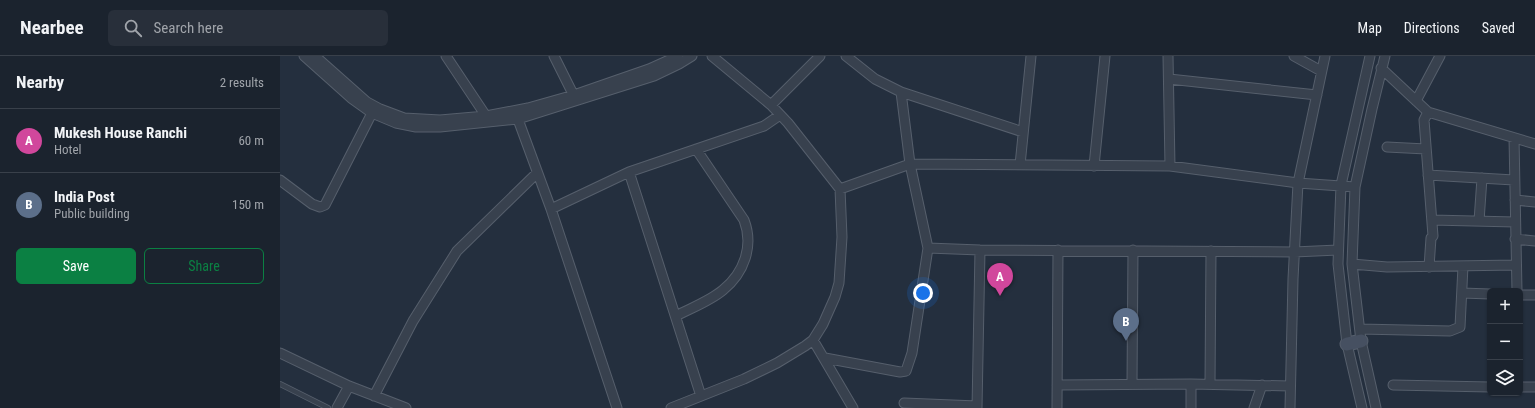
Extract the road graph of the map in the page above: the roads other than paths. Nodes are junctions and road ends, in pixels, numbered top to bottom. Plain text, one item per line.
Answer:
1 (304, 56) edge
2 (316, 56) edge
3 (446, 56) edge
4 (554, 56) edge
5 (678, 56) edge
6 (692, 56) edge
7 (712, 56) edge
8 (820, 56) edge
9 (846, 56) edge
10 (1029, 56) edge
11 (1104, 56) edge
12 (1168, 56) edge
13 (1294, 56) edge
14 (1325, 56) edge
15 (1370, 56) edge
16 (1385, 56) edge
17 (1440, 56) edge
18 (1381, 68) junction
19 (1321, 71) junction
20 (1169, 79) junction
21 (901, 92) junction
22 (1317, 95) junction
23 (576, 98) junction
24 (1416, 101) junction
25 (771, 105) junction
26 (1428, 112) junction
27 (372, 113) junction
28 (516, 115) junction
29 (780, 115) junction
30 (487, 119) junction
31 (1023, 132) junction
32 (1514, 138) junction
33 (1535, 144) edge
34 (1387, 147) dead end
35 (1426, 148) junction
36 (696, 149) junction
37 (910, 164) junction
38 (1020, 165) junction
39 (1094, 166) junction
40 (1170, 166) junction
41 (629, 172) junction
42 (537, 173) junction
43 (1428, 175) junction
44 (1482, 178) junction
45 (280, 180) edge
46 (1514, 180) junction
47 (1298, 183) junction
48 (1342, 185) junction
49 (1356, 187) junction
50 (840, 189) junction
51 (1515, 200) junction
52 (1535, 202) edge
53 (551, 209) junction
54 (1432, 220) junction
55 (1480, 221) junction
56 (1515, 222) junction
57 (1515, 239) junction
58 (1535, 241) edge
59 (928, 248) junction
60 (980, 250) junction
61 (1058, 250) junction
62 (1133, 250) junction
63 (1338, 250) junction
64 (1211, 251) junction
65 (1294, 252) junction
66 (1352, 264) junction
67 (1516, 265) junction
68 (1463, 266) junction
69 (1429, 267) junction
70 (1517, 288) edge
71 (1462, 293) junction
72 (1487, 294) edge
73 (1523, 295) edge
74 (1535, 296) edge
75 (676, 316) junction
76 (1360, 335) junction
77 (813, 340) junction
78 (1347, 344) junction
79 (280, 353) edge
80 (825, 358) junction
81 (280, 384) edge
82 (1057, 384) junction
83 (1132, 384) junction
84 (1191, 384) junction
85 (1210, 384) junction
86 (1262, 385) junction
87 (1393, 385) dead end
88 (349, 386) junction
89 (1290, 386) junction
90 (1487, 387) edge
91 (1523, 387) edge
92 (1535, 387) edge
93 (374, 396) junction
94 (701, 396) junction
95 (904, 403) dead end
96 (977, 407) edge
97 (328, 408) edge
98 (337, 408) edge
99 (406, 408) edge
100 (617, 408) edge
101 (671, 408) edge
102 (853, 408) edge
103 (1057, 408) edge
104 (1191, 408) edge
105 (1254, 408) edge
106 (1290, 408) edge
107 (1362, 408) edge
108 (1376, 408) edge

1 - 27 street
2 - 30 street
3 - 30 street
4 - 23 street
5 - 23 street
6 - 23 street
7 - 25 street
8 - 25 street
9 - 21 street
10 - 31 street
11 - 39 street
12 - 20 street
13 - 19 street
14 - 19 street
15 - 48 street
16 - 18 street
17 - 24 street
18 - 24 street
18 - 49 street
19 - 22 street
20 - 22 street
20 - 40 street
21 - 31 street
21 - 37 street
22 - 47 street
23 - 28 street
24 - 26 street
25 - 29 street
26 - 32 street
26 - 35 street
27 - 30 street
27 - 45 street
28 - 30 street
28 - 42 street
29 - 36 street
29 - 50 street
31 - 38 street
32 - 33 street
32 - 46 street
34 - 35 street
35 - 43 street
36 - 41 street
36 - 75 street
37 - 38 street
37 - 50 street
37 - 59 street
38 - 39 street
39 - 40 street
40 - 47 street
41 - 53 street
41 - 75 street
42 - 53 street
42 - 93 street
43 - 44 street
43 - 54 street
44 - 46 street
44 - 55 street
46 - 51 street
47 - 48 street
47 - 65 street
48 - 49 street
48 - 63 street
49 - 66 street
50 - 77 street
51 - 52 street
51 - 56 street
53 - 100 street
54 - 55 street
54 - 69 street
55 - 56 street
56 - 57 street
57 - 58 street
57 - 67 street
59 - 60 street
59 - 80 street
60 - 61 street
60 - 96 street
61 - 62 street
61 - 82 street
62 - 64 street
62 - 83 street
63 - 65 street
63 - 78 street
64 - 65 street
64 - 85 street
65 - 89 street
66 - 69 street
66 - 76 street
67 - 68 street
67 - 70 street
68 - 69 street
68 - 71 street
71 - 72 street
71 - 76 street
73 - 74 street
75 - 94 street
76 - 78 street
76 - 108 street
77 - 80 street
77 - 94 street
78 - 107 street
79 - 88 street
80 - 102 street
81 - 97 lane
82 - 83 street
82 - 103 street
83 - 84 street
84 - 85 street
84 - 104 street
85 - 86 street
86 - 89 street
86 - 105 street
87 - 90 street
88 - 93 street
88 - 98 street
89 - 106 street
91 - 92 street
93 - 99 street
94 - 101 street
95 - 96 street

